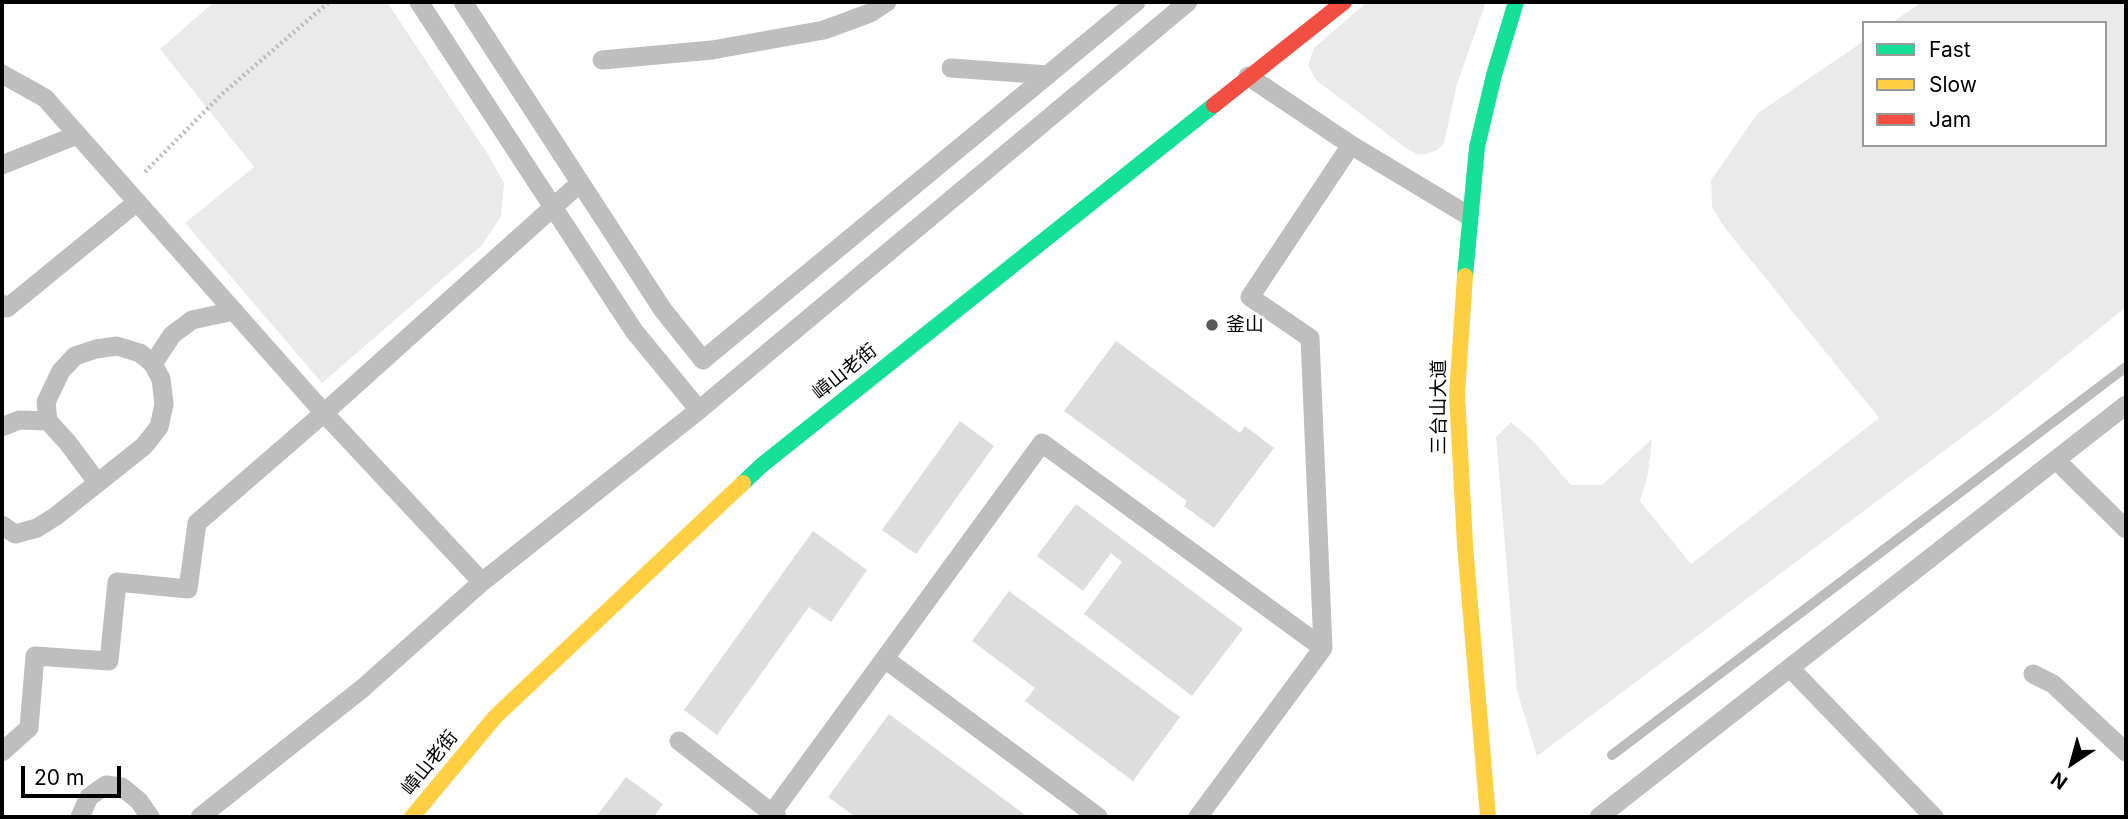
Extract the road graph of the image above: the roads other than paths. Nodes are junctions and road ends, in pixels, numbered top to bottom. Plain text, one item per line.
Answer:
1 (419, 2) edge
2 (463, 2) edge
3 (887, 2) edge
4 (1136, 2) edge
5 (1188, 2) edge
6 (1344, 2) edge
7 (1516, 2) edge
8 (602, 60) dead end
9 (951, 68) dead end
10 (2, 74) edge
11 (1048, 75) junction
12 (1248, 76) junction
13 (77, 135) junction
14 (1351, 145) junction
15 (2, 165) edge
16 (580, 183) junction
17 (132, 196) junction
18 (552, 208) junction
19 (1469, 216) junction
20 (2, 304) edge
21 (234, 311) junction
22 (153, 364) junction
23 (2126, 404) edge
24 (699, 410) junction
25 (324, 414) junction
26 (48, 421) junction
27 (2, 427) edge
28 (2056, 460) junction
29 (97, 482) junction
30 (2, 525) edge
31 (2126, 529) edge
32 (482, 582) junction
33 (1323, 648) junction
34 (885, 659) junction
35 (1790, 668) junction
36 (2034, 674) dead end
37 (679, 741) dead end
38 (2, 752) edge
39 (2126, 752) edge
40 (773, 816) edge
41 (80, 817) edge
42 (150, 817) edge
43 (200, 817) edge
44 (412, 817) edge
45 (1098, 817) edge
46 (1198, 817) edge
47 (1488, 817) edge
48 (1599, 817) edge
49 (1934, 817) edge

1 - 18 lane
2 - 16 lane
3 - 8 lane
4 - 11 lane
5 - 24 lane
6 - 12 street, 嶂山老街
7 - 19 street, 三台山大道
9 - 11 lane
10 - 13 lane
11 - 16 lane
12 - 14 lane
12 - 44 street, 嶂山老街
13 - 15 lane
13 - 17 lane
14 - 19 lane
14 - 33 lane
16 - 18 lane
17 - 20 lane
17 - 21 lane
18 - 24 lane
18 - 25 lane
19 - 47 street, 三台山大道
21 - 22 lane
21 - 25 lane
22 - 26 lane
22 - 29 lane
23 - 28 lane
24 - 32 lane
25 - 32 lane
25 - 38 lane
26 - 27 lane
26 - 29 lane
28 - 31 lane
28 - 35 lane
29 - 30 lane
32 - 43 lane
33 - 34 lane
33 - 46 lane
34 - 40 lane
34 - 45 lane
35 - 48 lane
35 - 49 lane
36 - 39 lane
37 - 40 lane
41 - 42 lane

